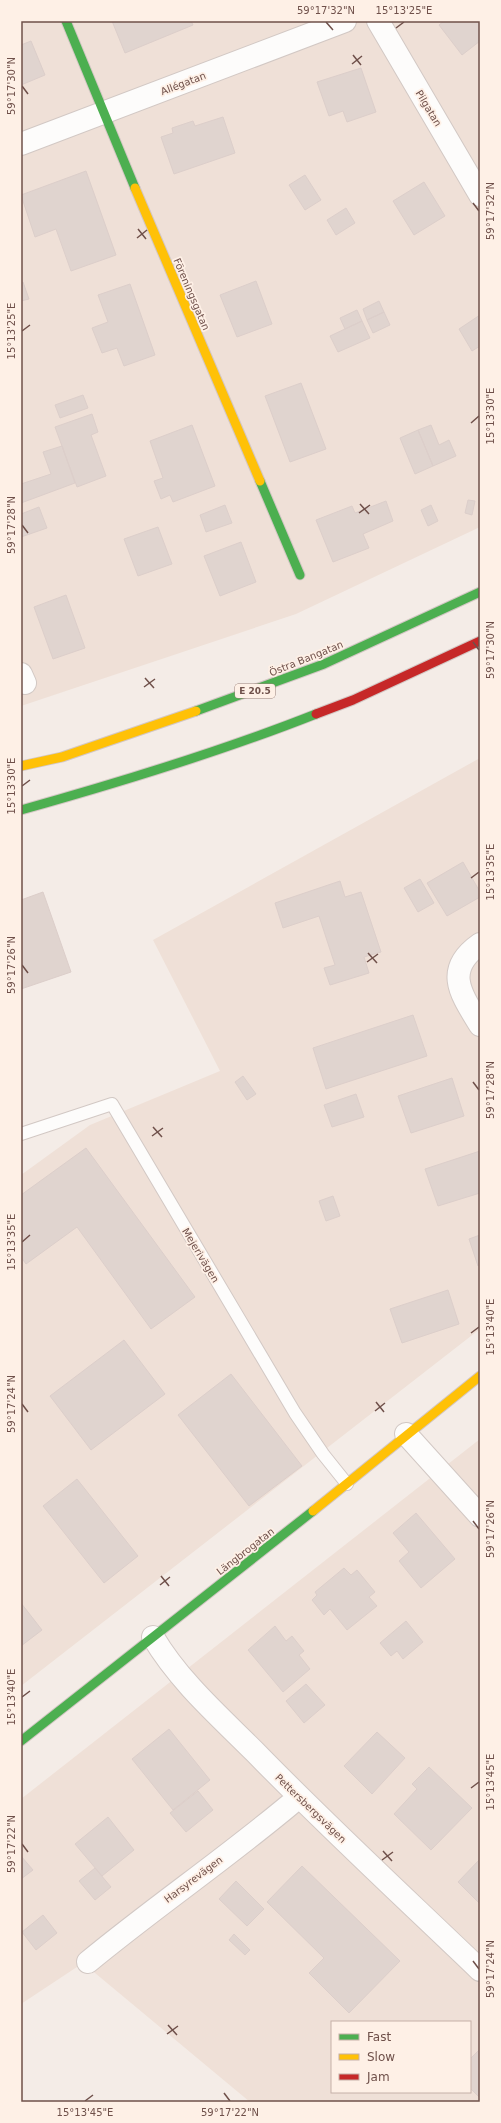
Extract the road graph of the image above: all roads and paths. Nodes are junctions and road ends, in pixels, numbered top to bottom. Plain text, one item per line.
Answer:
1 (66, 21) edge
2 (345, 21) edge
3 (378, 21) edge
4 (103, 114) junction
5 (21, 144) edge
6 (480, 195) edge
7 (300, 575) dead end
8 (480, 592) edge
9 (480, 641) edge
10 (21, 766) edge
11 (21, 810) edge
12 (480, 944) edge
13 (480, 1025) edge
14 (21, 1134) edge
15 (480, 1376) edge
16 (406, 1434) junction
17 (348, 1484) junction
18 (480, 1516) edge
19 (153, 1637) junction
20 (21, 1741) edge
21 (299, 1797) junction
22 (88, 1962) dead end
23 (480, 1970) edge

1 - 4 street, Föreningsgatan
2 - 4 street, Allégatan
3 - 6 street, Pilgatan
4 - 5 street, Allégatan
4 - 7 street, Föreningsgatan
8 - 10 street, Östra Bangatan / E 20.5
9 - 11 street
12 - 13 street
14 - 17 lane, Mejerivägen
15 - 16 street, Längbrogatan
16 - 17 street, Längbrogatan
16 - 18 street
17 - 19 street, Längbrogatan
19 - 20 street, Längbrogatan
19 - 21 street, Pettersbergsvägen
21 - 22 street, Harsyrevägen
21 - 23 street, Pettersbergsvägen

